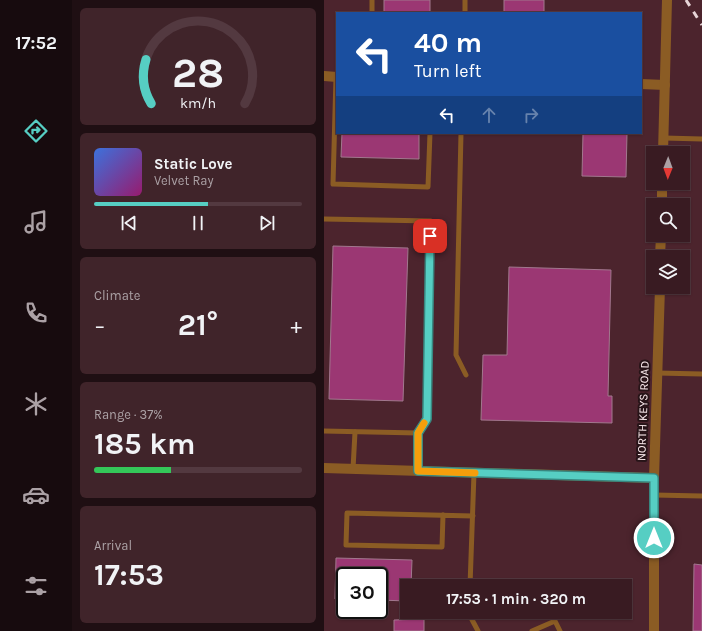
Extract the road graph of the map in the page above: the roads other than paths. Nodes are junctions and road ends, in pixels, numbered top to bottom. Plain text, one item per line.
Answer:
1 (372, 0) edge
2 (465, 0) edge
3 (667, 0) edge
4 (372, 12) edge
5 (465, 12) edge
6 (324, 76) edge
7 (336, 77) edge
8 (642, 84) edge
9 (665, 85) junction
10 (336, 104) edge
11 (430, 134) edge
12 (461, 134) edge
13 (664, 138) junction
14 (702, 139) edge
15 (663, 146) edge
16 (324, 219) edge
17 (660, 294) edge
18 (657, 373) junction
19 (702, 374) edge
20 (466, 375) dead end
21 (324, 431) edge
22 (355, 432) junction
23 (418, 433) junction
24 (324, 468) edge
25 (353, 469) junction
26 (418, 471) junction
27 (474, 473) junction
28 (654, 478) junction
29 (654, 495) junction
30 (702, 496) edge
31 (443, 515) junction
32 (473, 516) junction
33 (470, 579) edge
34 (472, 619) edge
35 (478, 631) edge
36 (532, 631) edge
37 (560, 631) edge
38 (654, 631) edge

1 - 4 lane
2 - 5 lane
3 - 9 street
6 - 7 street
8 - 9 street
9 - 13 street
10 - 11 lane
12 - 20 lane
13 - 14 lane
13 - 15 street
16 - 23 lane
17 - 18 street, NORTH KEYS ROAD
18 - 19 lane
18 - 28 street, NORTH KEYS ROAD
21 - 22 lane
22 - 23 lane
22 - 25 lane
23 - 26 lane
24 - 25 street
25 - 26 street
26 - 27 street
27 - 28 street
27 - 32 lane
28 - 29 street, NORTH KEYS ROAD
29 - 30 lane
29 - 38 street, NORTH KEYS ROAD
31 - 31 lane
31 - 32 lane
32 - 33 lane
34 - 35 lane
36 - 37 lane

